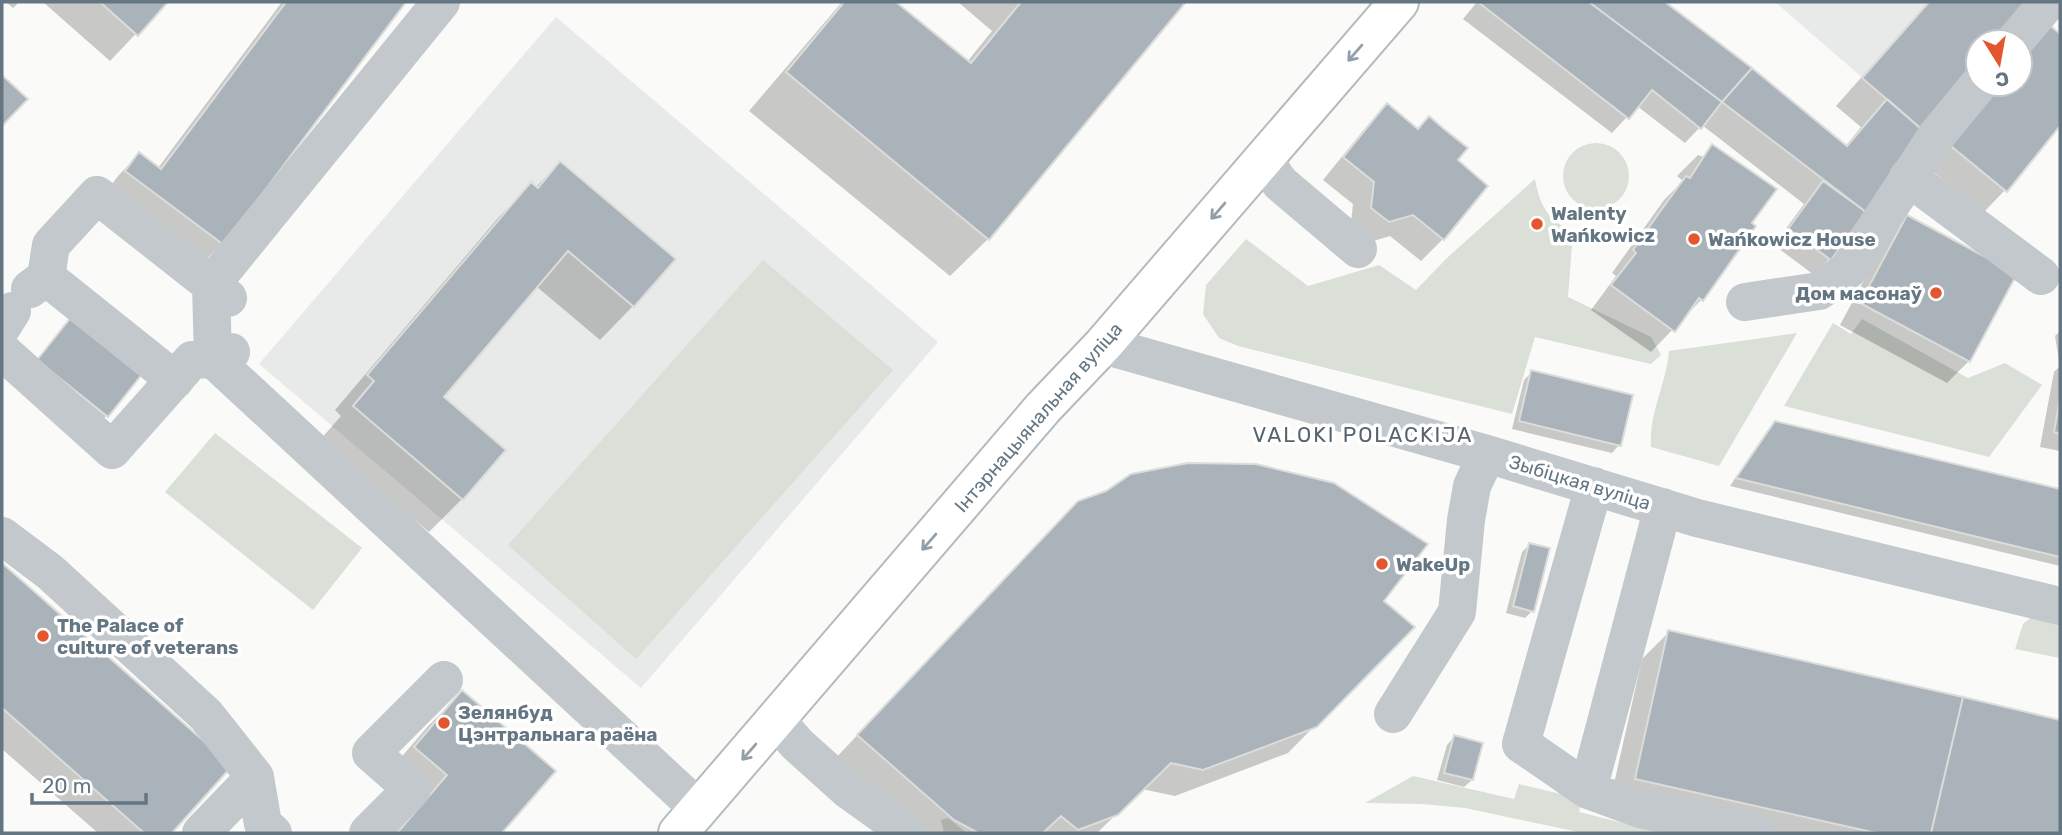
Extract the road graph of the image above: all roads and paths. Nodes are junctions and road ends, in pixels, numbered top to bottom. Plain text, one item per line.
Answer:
1 (441, 2) edge
2 (467, 2) edge
3 (1399, 2) edge
4 (2048, 2) edge
5 (2026, 28) edge
6 (1967, 98) edge
7 (1263, 159) junction
8 (1908, 177) junction
9 (1358, 249) dead end
10 (2041, 276) dead end
11 (220, 292) junction
12 (22, 301) edge
13 (1745, 302) dead end
14 (1103, 345) junction
15 (2, 351) edge
16 (222, 356) junction
17 (175, 380) junction
18 (1487, 454) junction
19 (1594, 486) junction
20 (1663, 507) junction
21 (2, 536) edge
22 (2060, 606) edge
23 (444, 680) dead end
24 (1393, 714) dead end
25 (776, 720) junction
26 (255, 777) junction
27 (1588, 790) junction
28 (696, 812) edge
29 (1757, 832) edge
30 (201, 833) edge
31 (273, 833) edge
32 (368, 833) edge
33 (908, 833) edge

1 - 11 street
2 - 11 street
3 -> 7 main road, Інтэрнацыянальная вуліца
4 - 5 street
6 - 8 street
7 - 9 street
7 -> 14 main road, Інтэрнацыянальная вуліца
8 - 10 street
8 - 13 street
11 - 12 street
11 - 16 street
12 - 17 street
14 - 18 street, Зыбіцкая вуліца
14 -> 25 main road, Інтэрнацыянальная вуліца
15 - 17 street
16 - 17 street
16 - 28 street
18 - 19 street, Зыбіцкая вуліца
18 - 24 street
19 - 20 street, Зыбіцкая вуліца
19 - 27 street
20 - 22 street, Зыбіцкая вуліца
20 - 27 street
21 - 26 street
23 - 32 street
25 -> 28 main road, Інтэрнацыянальная вуліца
25 - 33 street
26 - 30 street
26 - 31 street
27 - 29 street

